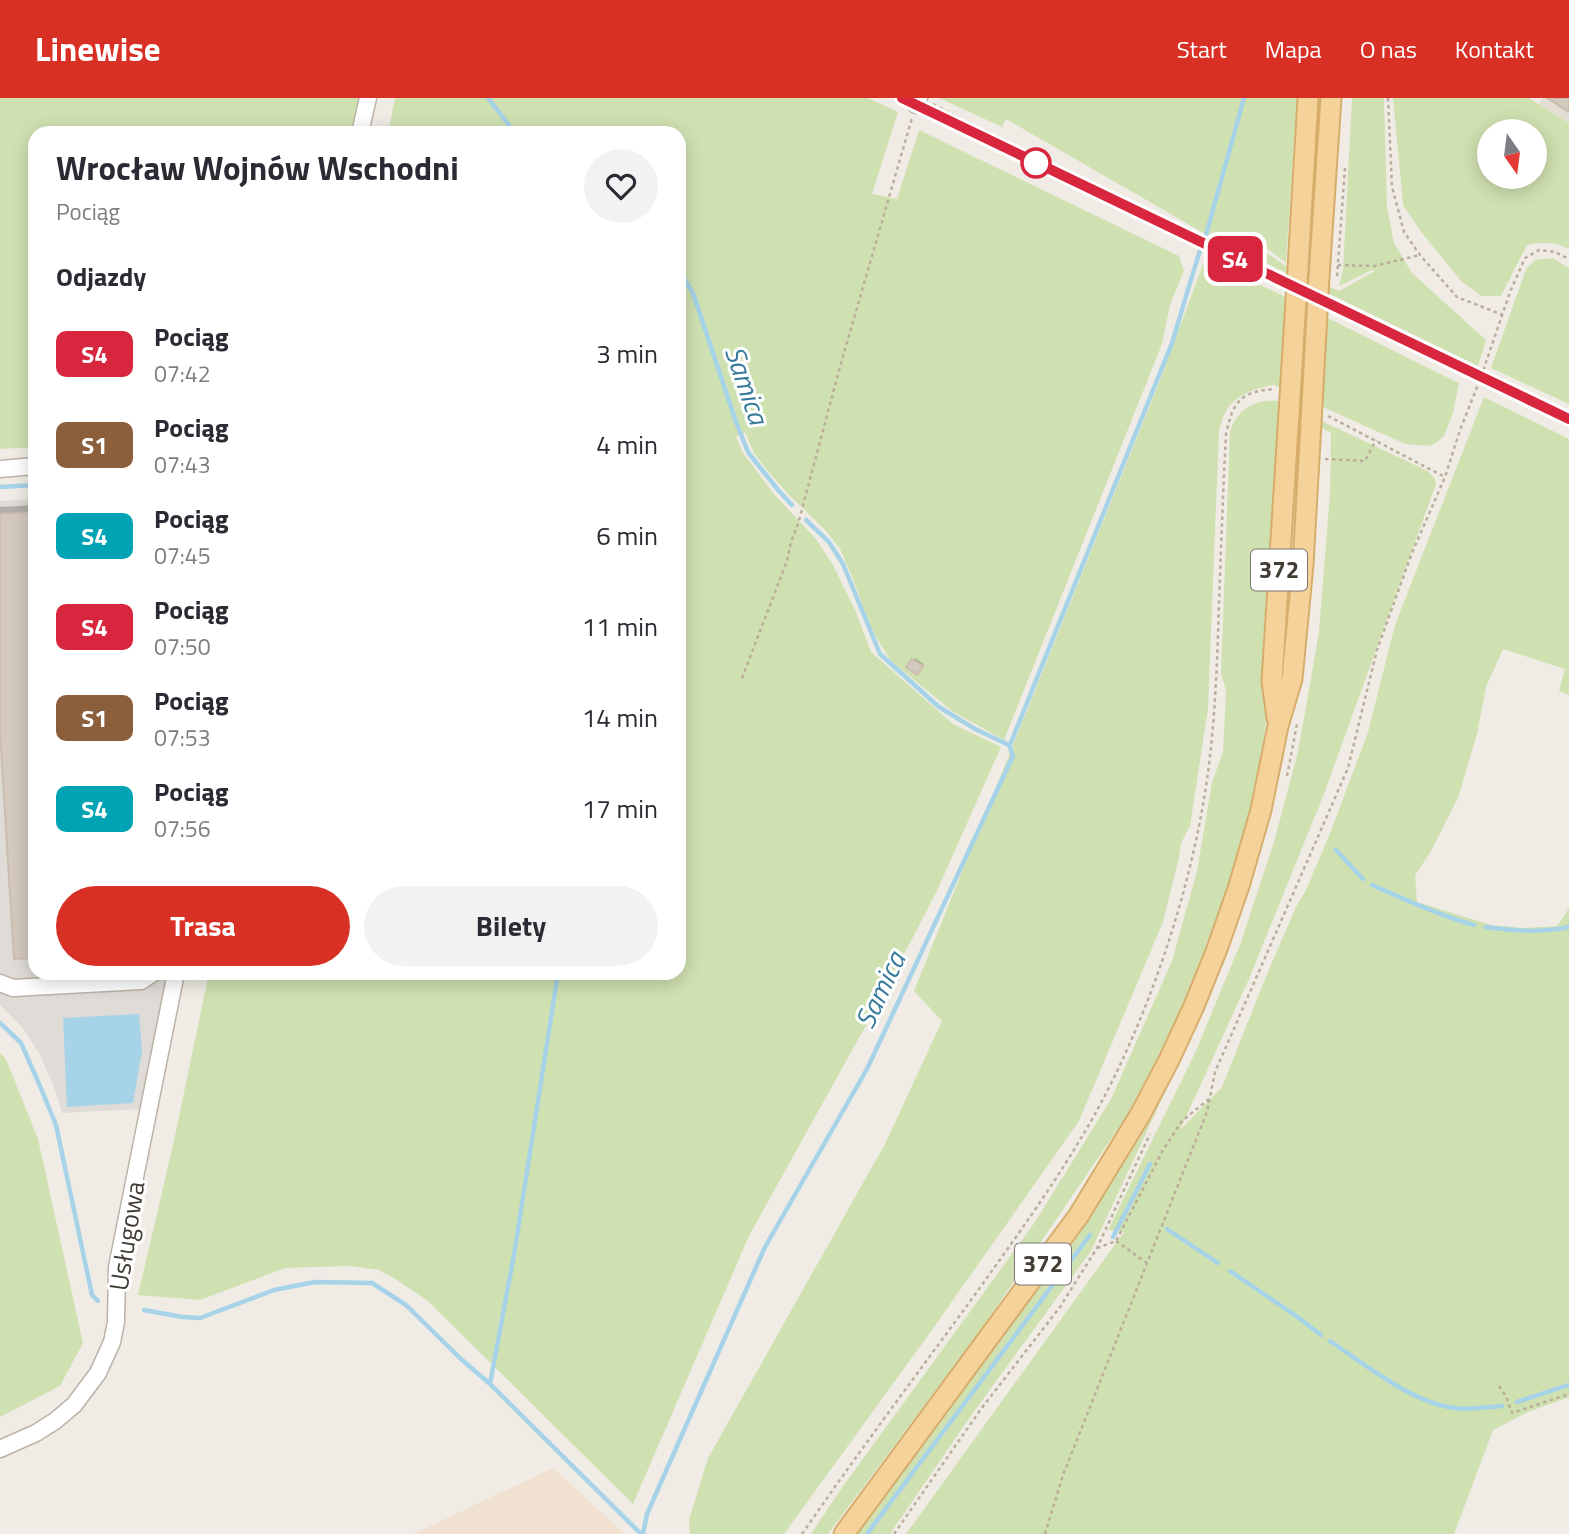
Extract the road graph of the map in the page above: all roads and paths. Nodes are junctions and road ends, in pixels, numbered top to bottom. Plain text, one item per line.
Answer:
1 (368, 98) edge
2 (1308, 98) edge
3 (1331, 98) edge
4 (1388, 98) edge
5 (920, 101) edge
6 (362, 126) edge
7 (1151, 211) dead end
8 (1420, 255) junction
9 (1569, 259) edge
10 (1338, 265) dead end
11 (1503, 315) junction
12 (1275, 389) dead end
13 (1317, 419) junction
14 (1376, 440) junction
15 (1325, 459) dead end
16 (28, 467) edge
17 (0, 469) edge
18 (1445, 477) junction
19 (742, 678) dead end
20 (1278, 726) junction
21 (142, 980) edge
22 (175, 980) edge
23 (0, 983) edge
24 (1210, 1099) junction
25 (1116, 1241) junction
26 (1147, 1263) junction
27 (1499, 1386) dead end
28 (1569, 1394) edge
29 (0, 1449) edge
30 (802, 1534) edge
31 (844, 1534) edge
32 (894, 1534) edge
33 (1045, 1534) edge

1 - 6 street
2 - 20 main road, 372, bridge
3 - 13 main road, 372, bridge
4 - 8 path
5 - 7 path
5 - 19 path
8 - 10 path
8 - 11 path
9 - 11 path
11 - 18 path
12 - 30 path
13 - 14 path
13 - 20 main road, 372
14 - 15 path
14 - 18 path
16 - 17 street
18 - 24 path
20 - 31 main road, 372
21 - 23 street
22 - 29 street, Usługowa
24 - 25 path
24 - 26 path
25 - 26 path
25 - 32 path
26 - 33 path
27 - 28 path

